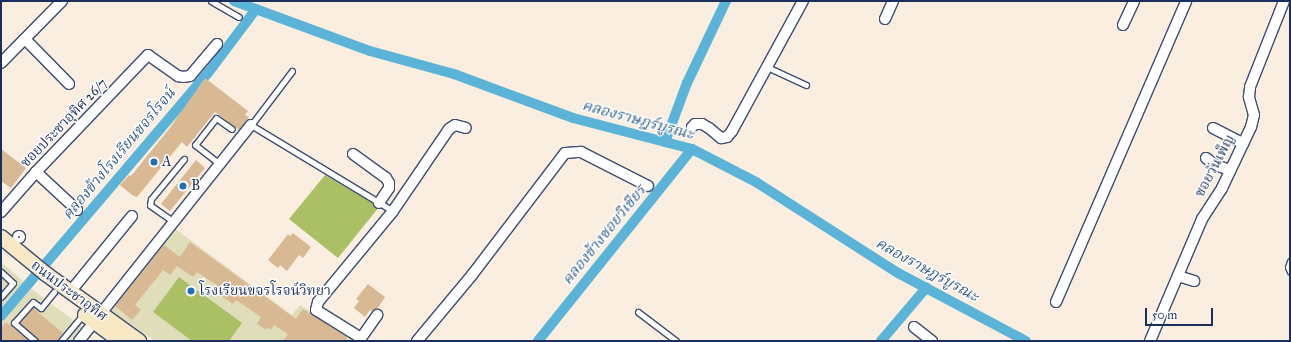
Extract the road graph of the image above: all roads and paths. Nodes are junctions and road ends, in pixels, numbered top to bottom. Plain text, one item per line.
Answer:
1 (62, 1) edge
2 (211, 1) edge
3 (803, 1) edge
4 (893, 1) edge
5 (1134, 1) edge
6 (1186, 1) edge
7 (1284, 1) edge
8 (239, 16) dead end
9 (885, 19) dead end
10 (1124, 25) dead end
11 (25, 39) junction
12 (217, 44) dead end
13 (1, 63) edge
14 (767, 67) junction
15 (292, 71) dead end
16 (68, 84) dead end
17 (806, 84) dead end
18 (251, 125) junction
19 (466, 128) dead end
20 (692, 128) dead end
21 (1213, 128) dead end
22 (232, 130) dead end
23 (1243, 143) junction
24 (353, 154) dead end
25 (1206, 158) dead end
26 (184, 159) dead end
27 (221, 165) junction
28 (1230, 170) junction
29 (36, 172) junction
30 (648, 186) dead end
31 (379, 203) junction
32 (78, 210) dead end
33 (393, 211) junction
34 (1, 212) edge
35 (132, 216) dead end
36 (174, 222) junction
37 (8, 243) edge
38 (1290, 261) edge
39 (1, 272) edge
40 (1290, 272) edge
41 (38, 274) junction
42 (1178, 276) junction
43 (1194, 281) dead end
44 (54, 292) junction
45 (70, 292) junction
46 (1, 297) edge
47 (1056, 302) dead end
48 (638, 312) dead end
49 (377, 315) dead end
50 (93, 317) junction
51 (914, 327) dead end
52 (360, 340) edge
53 (35, 341) edge
54 (61, 341) edge
55 (79, 341) edge
56 (120, 341) edge
57 (139, 341) edge
58 (417, 341) edge
59 (676, 341) edge
60 (932, 341) edge
61 (1150, 341) edge

1 - 11 street
2 - 8 lane
3 - 14 street
4 - 9 street
5 - 10 street
6 - 47 street
7 - 23 street, ซอยวันเพ็ญ
11 - 13 street
11 - 16 street
12 - 29 street, ซอยประชาอุทิศ 26/7
14 - 17 lane
14 - 20 street
15 - 18 lane
18 - 27 street
18 - 31 lane
19 - 33 street
21 - 23 street
22 - 27 lane
23 - 28 street, ซอยวันเพ็ญ
24 - 31 street
25 - 28 street
26 - 36 lane
27 - 36 street
28 - 42 street, ซอยวันเพ็ญ
29 - 32 street
29 - 34 street, ซอยประชาอุทิศ 26/7
30 - 58 street
31 - 33 lane
33 - 52 street
35 - 45 street
36 - 50 street
37 - 41 main road, ถนนประชาอุทิศ
38 - 40 lane
39 - 46 lane
41 - 44 main road, ถนนประชาอุทิศ
41 - 45 main road, ถนนประชาอุทิศ
42 - 43 street
42 - 61 street, ซอยวันเพ็ญ
44 - 50 main road, ถนนประชาอุทิศ
44 - 53 lane
45 - 50 main road, ถนนประชาอุทิศ
48 - 59 lane
49 - 52 street
50 - 54 lane
50 - 55 street
50 - 56 main road, ถนนประชาอุทิศ
50 - 57 main road, ถนนประชาอุทิศ
51 - 60 street

